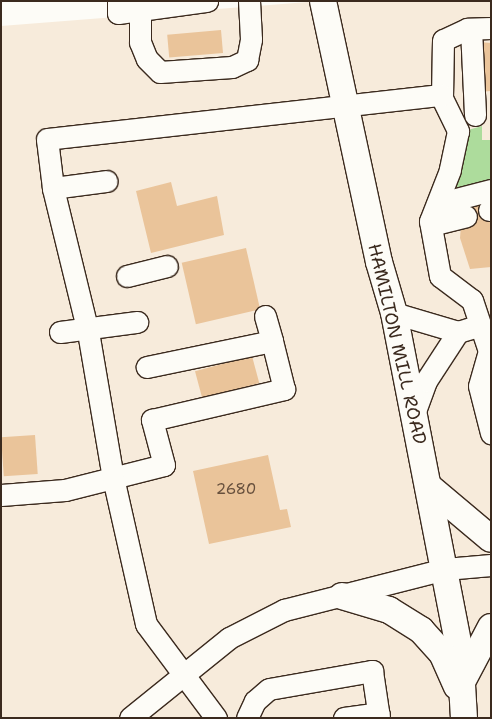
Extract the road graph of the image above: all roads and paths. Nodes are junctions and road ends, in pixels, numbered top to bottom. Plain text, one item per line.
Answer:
1 (118, 1) edge
2 (207, 1) edge
3 (249, 1) edge
4 (323, 1) edge
5 (140, 10) junction
6 (481, 28) edge
7 (442, 94) junction
8 (346, 107) junction
9 (483, 115) edge
10 (450, 116) junction
11 (107, 181) dead end
12 (53, 188) junction
13 (490, 203) edge
14 (465, 211) dead end
15 (432, 217) junction
16 (167, 266) dead end
17 (127, 276) dead end
18 (482, 298) edge
19 (394, 313) junction
20 (265, 316) dead end
21 (137, 322) dead end
22 (480, 325) junction
23 (60, 332) dead end
24 (88, 332) junction
25 (458, 332) junction
26 (272, 341) junction
27 (490, 351) edge
28 (147, 368) dead end
29 (414, 414) junction
30 (491, 433) edge
31 (113, 478) junction
32 (428, 486) junction
33 (1, 495) edge
34 (491, 538) edge
35 (491, 565) edge
36 (445, 569) junction
37 (342, 596) junction
38 (491, 627) edge
39 (183, 674) junction
40 (464, 700) edge
41 (379, 715) edge
42 (211, 716) edge
43 (130, 718) edge
44 (247, 718) edge
45 (344, 718) edge

1 - 5 street
2 - 5 street
3 - 5 street
4 - 8 main road, HAMILTON MILL ROAD
6 - 7 street
6 - 9 street
7 - 8 street
7 - 10 street
8 - 12 street
8 - 19 main road, HAMILTON MILL ROAD
9 - 10 street
10 - 15 street
11 - 12 street
12 - 24 street
13 - 15 street
14 - 15 street
15 - 18 street
16 - 17 street
18 - 22 street
19 - 25 street
19 - 29 main road, HAMILTON MILL ROAD
20 - 26 street
21 - 24 street
22 - 25 street
22 - 27 street
23 - 24 street
24 - 31 street
25 - 29 street
26 - 28 street
26 - 31 street
27 - 30 street
29 - 32 main road, HAMILTON MILL ROAD
31 - 33 street
31 - 39 street
32 - 34 main road
32 - 36 main road, HAMILTON MILL ROAD
35 - 36 street
36 - 37 street
36 - 40 main road, HAMILTON MILL ROAD
37 - 39 street
37 - 40 main road
38 - 40 main road
39 - 42 street
39 - 43 street
41 - 44 street
41 - 45 street

